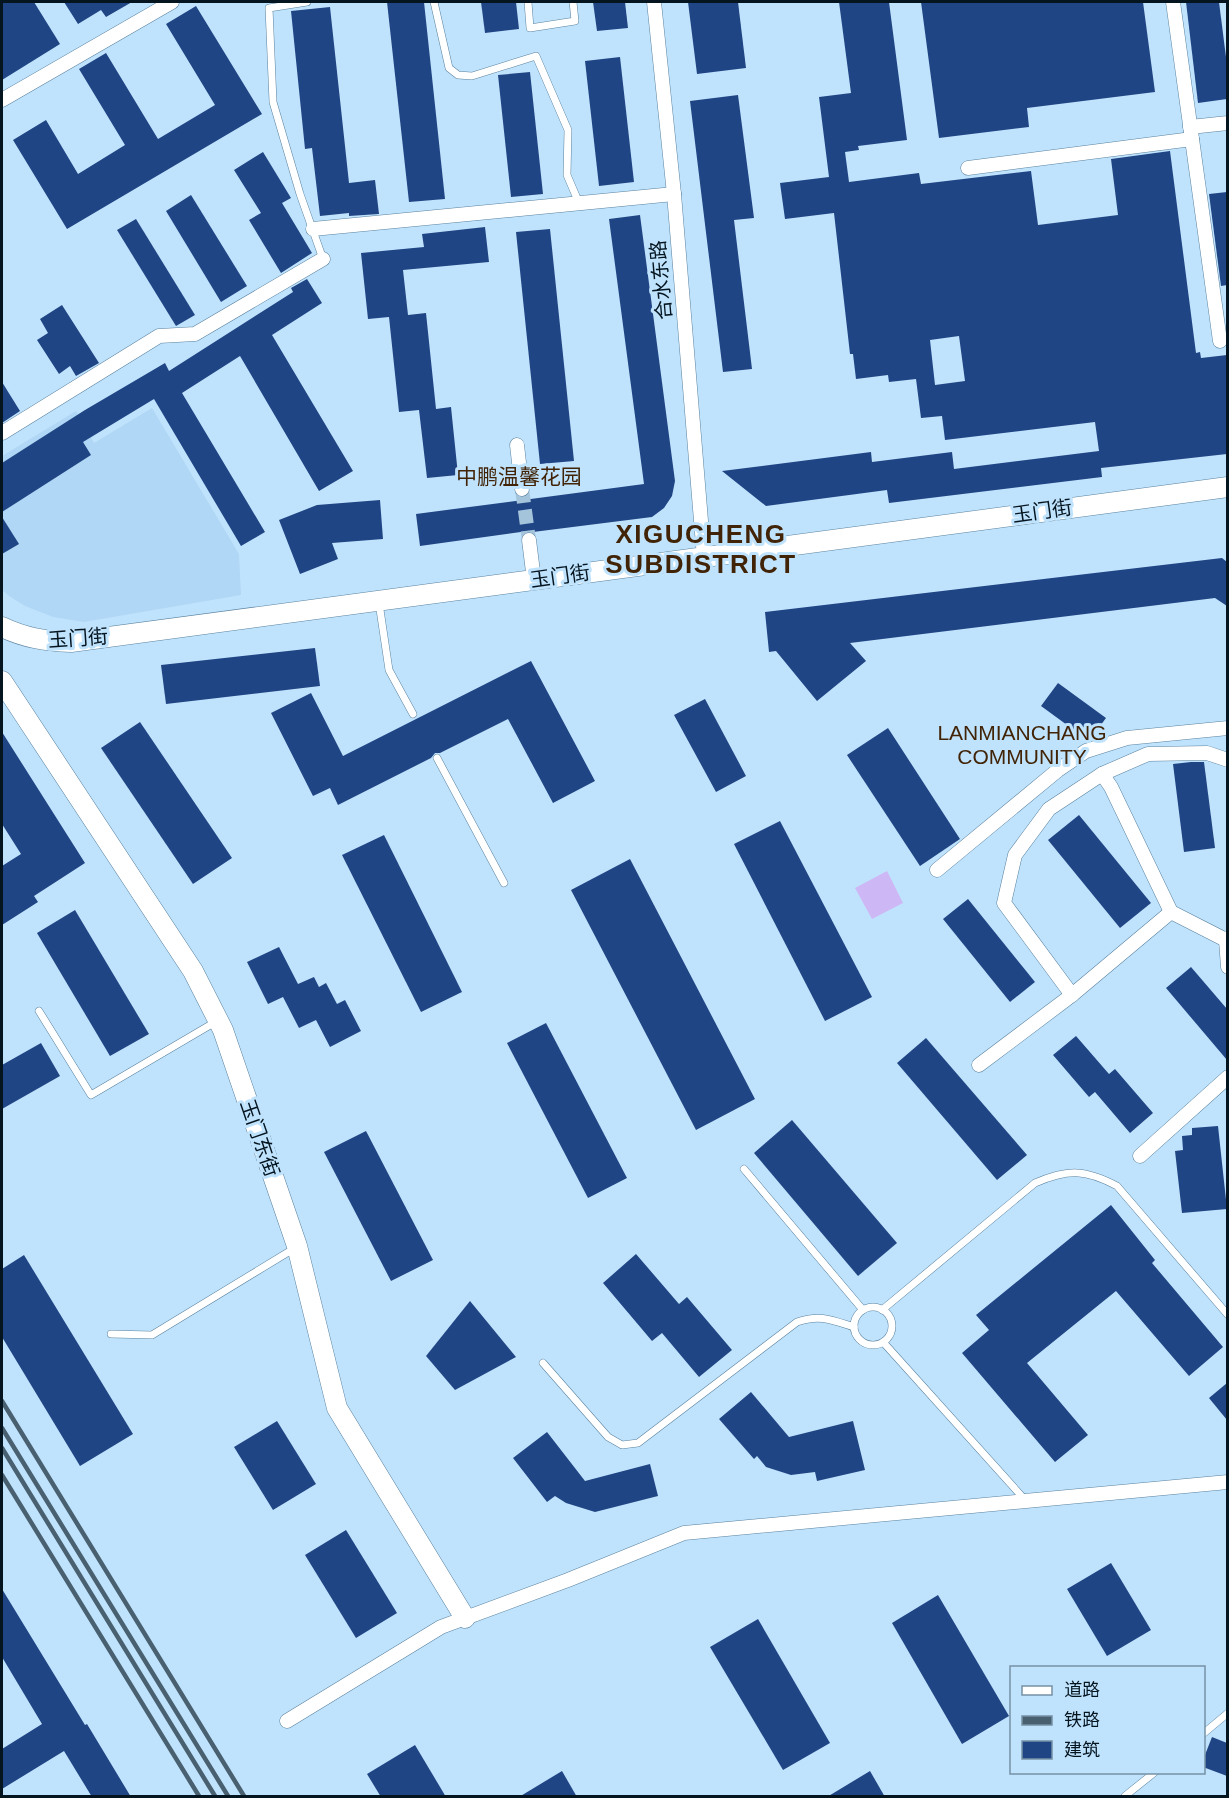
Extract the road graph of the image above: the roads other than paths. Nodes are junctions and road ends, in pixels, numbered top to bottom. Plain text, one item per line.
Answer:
1 (172, 2) edge
2 (306, 2) edge
3 (434, 2) edge
4 (528, 2) edge
5 (573, 2) edge
6 (654, 2) edge
7 (1173, 2) edge
8 (2, 100) edge
9 (1227, 123) edge
10 (1191, 133) junction
11 (968, 168) dead end
12 (674, 194) junction
13 (579, 203) junction
14 (313, 229) junction
15 (323, 259) joint
16 (1220, 341) dead end
17 (2, 433) edge
18 (517, 445) dead end
19 (1227, 487) edge
20 (522, 489) tunnel mouth
21 (529, 540) tunnel mouth
22 (704, 556) junction
23 (534, 580) junction
24 (378, 601) junction
25 (2, 627) edge
26 (2, 681) edge
27 (413, 714) dead end
28 (1227, 728) edge
29 (437, 758) dead end
30 (1227, 760) edge
31 (1102, 774) junction
32 (937, 870) dead end
33 (504, 883) dead end
34 (1171, 912) junction
35 (1227, 939) edge
36 (1227, 967) edge
37 (1072, 995) junction
38 (39, 1011) dead end
39 (219, 1020) junction
40 (979, 1065) dead end
41 (1227, 1077) edge
42 (1140, 1156) dead end
43 (744, 1169) dead end
44 (297, 1246) junction
45 (863, 1310) junction
46 (882, 1310) junction
47 (1227, 1315) edge
48 (854, 1327) junction
49 (111, 1334) dead end
50 (883, 1342) junction
51 (543, 1364) dead end
52 (1227, 1482) edge
53 (1026, 1501) junction
54 (465, 1618) junction
55 (1227, 1713) edge
56 (287, 1721) dead end
57 (1205, 1731) edge
58 (1154, 1774) edge
59 (1125, 1797) edge

1 - 8 street
2 - 14 lane
3 - 13 lane
4 - 5 lane
6 - 12 street, 合水东路
7 - 10 street
9 - 10 street
10 - 11 street
10 - 16 street
12 - 13 street
12 - 22 street, 合水东路
13 - 14 street
14 - 15 lane
15 - 17 street
18 - 20 street
19 - 22 street, 玉门街
21 - 23 street
22 - 23 street, 玉门街
23 - 24 street, 玉门街
24 - 25 street, 玉门街
24 - 27 lane
26 - 39 street, 玉门东街
28 - 32 street
29 - 33 lane
30 - 31 street
31 - 34 street
31 - 37 street
34 - 35 street
34 - 37 street
35 - 36 street
37 - 40 street
38 - 39 lane
39 - 44 street, 玉门东街
41 - 42 street
43 - 45 lane
44 - 49 lane
44 - 54 street, 玉门东街
45 - 46 lane
45 - 48 lane
46 - 47 lane
46 - 50 lane
48 - 50 lane
48 - 51 lane
50 - 53 lane
52 - 53 street
53 - 54 street
54 - 56 street
55 - 57 lane
58 - 59 lane

